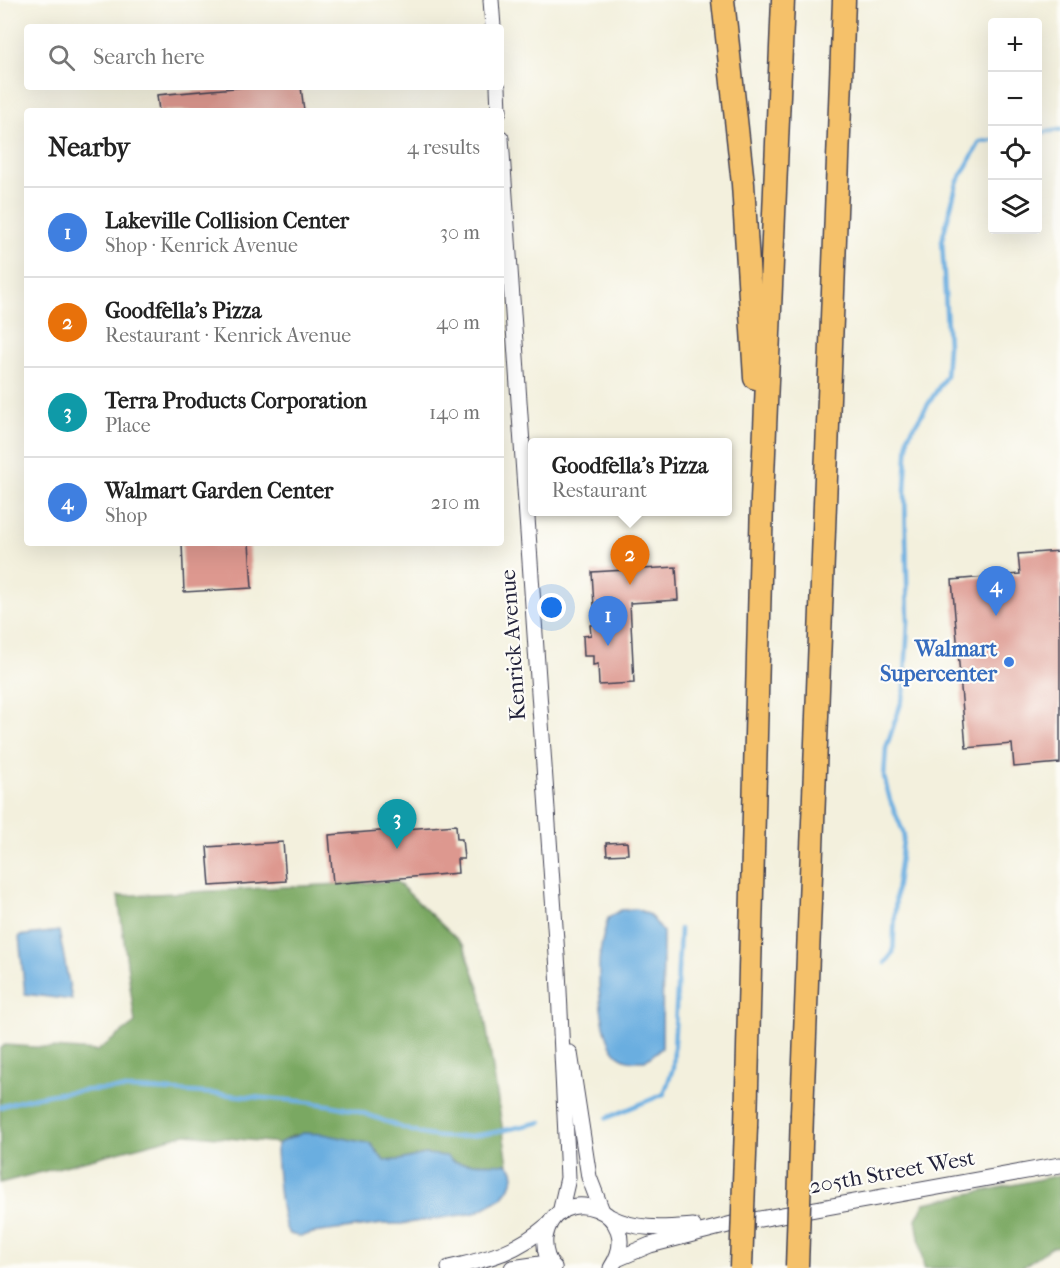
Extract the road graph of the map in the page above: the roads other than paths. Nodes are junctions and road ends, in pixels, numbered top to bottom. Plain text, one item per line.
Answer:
1 (491, 0) edge
2 (723, 0) edge
3 (783, 0) edge
4 (844, 0) edge
5 (493, 24) edge
6 (498, 90) edge
7 (499, 108) edge
8 (504, 182) edge
9 (762, 500) junction
10 (558, 970) junction
11 (1060, 1165) edge
12 (606, 1214) junction
13 (555, 1217) junction
14 (732, 1224) junction
15 (614, 1264) edge
16 (741, 1267) edge
17 (796, 1267) edge
18 (449, 1268) edge
19 (512, 1268) edge
20 (554, 1268) edge

1 - 5 street
2 - 9 highway
3 - 9 highway
4 - 17 highway, bridge
6 - 7 street
8 - 10 street, Kenrick Avenue
9 - 16 highway, bridge
10 - 12 street, Kenrick Avenue
10 - 13 street, Kenrick Avenue
11 - 14 street, 205th Street West
12 - 13 street, 205th Street West
12 - 14 street, 205th Street West
12 - 15 street, Kenrick Avenue
13 - 18 street
13 - 20 street, Kenrick Avenue
14 - 15 street, 205th Street West
19 - 20 street

